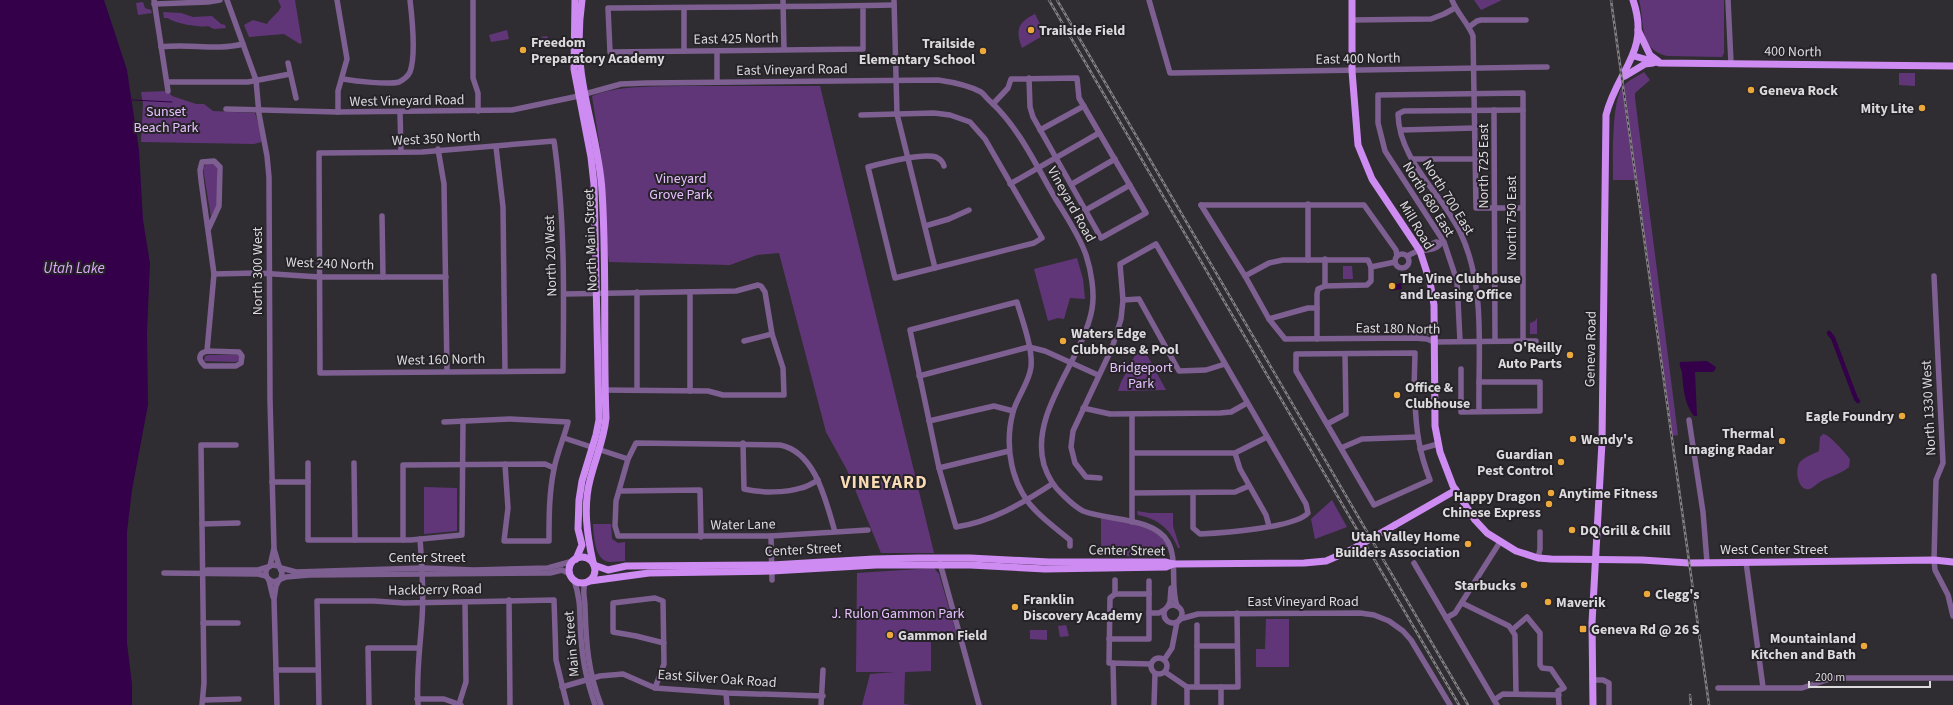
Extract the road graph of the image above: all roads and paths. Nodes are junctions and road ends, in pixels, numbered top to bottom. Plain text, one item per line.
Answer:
1 (220, 0) edge
2 (227, 0) edge
3 (337, 0) edge
4 (410, 0) edge
5 (473, 0) edge
6 (575, 0) edge
7 (582, 0) edge
8 (1149, 0) edge
9 (1352, 0) edge
10 (1452, 0) edge
11 (1633, 0) edge
12 (1728, 0) edge
13 (213, 1) edge
14 (154, 2) edge
15 (783, 3) edge
16 (894, 3) edge
17 (863, 6) junction
18 (684, 8) junction
19 (1455, 8) junction
20 (1352, 20) junction
21 (1526, 20) dead end
22 (1469, 27) junction
23 (1638, 30) junction
24 (243, 44) junction
25 (161, 47) junction
26 (784, 50) junction
27 (684, 51) junction
28 (717, 52) junction
29 (1634, 56) junction
30 (1659, 62) junction
31 (288, 63) dead end
32 (1731, 63) junction
33 (1953, 66) edge
34 (1547, 67) dead end
35 (1474, 69) junction
36 (1352, 71) junction
37 (290, 74) junction
38 (1029, 78) junction
39 (1622, 78) junction
40 (343, 79) junction
41 (256, 80) junction
42 (896, 80) junction
43 (167, 82) junction
44 (717, 82) junction
45 (168, 91) dead end
46 (582, 94) junction
47 (1475, 94) junction
48 (296, 98) dead end
49 (993, 104) junction
50 (1084, 106) junction
51 (226, 109) dead end
52 (259, 110) junction
53 (1475, 110) junction
54 (1494, 110) junction
55 (1522, 110) junction
56 (478, 111) junction
57 (338, 112) junction
58 (400, 112) junction
59 (897, 114) junction
60 (861, 115) dead end
61 (1475, 128) junction
62 (1040, 130) junction
63 (1400, 130) junction
64 (1099, 133) junction
65 (554, 141) joint
66 (496, 147) junction
67 (438, 149) junction
68 (401, 152) junction
69 (908, 158) junction
70 (1055, 158) junction
71 (1115, 159) junction
72 (1412, 159) junction
73 (1475, 159) junction
74 (944, 166) dead end
75 (1038, 168) junction
76 (1010, 184) junction
77 (1072, 184) junction
78 (1130, 185) junction
79 (1308, 204) junction
80 (1495, 208) junction
81 (1522, 208) junction
82 (969, 210) dead end
83 (1086, 210) junction
84 (382, 216) dead end
85 (925, 226) junction
86 (208, 230) junction
87 (1420, 251) junction
88 (1407, 256) junction
89 (1325, 259) junction
90 (1396, 259) junction
91 (1308, 260) junction
92 (1371, 267) junction
93 (935, 268) junction
94 (269, 273) junction
95 (214, 274) junction
96 (1245, 276) junction
97 (1934, 276) dead end
98 (319, 277) junction
99 (383, 277) junction
100 (446, 277) junction
101 (1325, 286) junction
102 (597, 292) junction
103 (605, 292) junction
104 (637, 292) junction
105 (690, 292) junction
106 (564, 294) junction
107 (1123, 300) junction
108 (1317, 308) junction
109 (1269, 319) junction
110 (1434, 332) junction
111 (1414, 333) dead end
112 (772, 334) junction
113 (1318, 339) junction
114 (1536, 341) dead end
115 (744, 342) dead end
116 (1434, 342) junction
117 (1460, 342) junction
118 (1479, 342) junction
119 (1495, 342) junction
120 (1523, 342) junction
121 (1029, 347) junction
122 (207, 351) junction
123 (1345, 354) junction
124 (1072, 363) junction
125 (1225, 364) junction
126 (1461, 369) dead end
127 (447, 371) junction
128 (505, 371) junction
129 (563, 371) joint
130 (1098, 375) junction
131 (919, 376) junction
132 (1478, 382) junction
133 (602, 390) junction
134 (637, 390) junction
135 (1414, 390) dead end
136 (690, 391) junction
137 (1245, 400) junction
138 (1415, 400) dead end
139 (1083, 408) junction
140 (1013, 411) junction
141 (1479, 411) junction
142 (1132, 414) junction
143 (463, 420) junction
144 (1689, 420) dead end
145 (929, 421) junction
146 (444, 422) dead end
147 (1327, 424) junction
148 (1267, 437) junction
149 (1417, 437) junction
150 (564, 438) junction
151 (743, 443) junction
152 (1438, 444) junction
153 (236, 445) dead end
154 (596, 447) junction
155 (1341, 448) junction
156 (1420, 449) junction
157 (1009, 451) junction
158 (1133, 453) junction
159 (1235, 453) junction
160 (628, 459) junction
161 (308, 463) dead end
162 (354, 463) dead end
163 (462, 464) junction
164 (505, 464) junction
165 (554, 468) junction
166 (939, 468) junction
167 (1100, 478) dead end
168 (818, 480) junction
169 (272, 482) junction
170 (308, 482) junction
171 (1052, 484) junction
172 (1249, 486) junction
173 (1456, 490) junction
174 (620, 491) junction
175 (1133, 493) junction
176 (1193, 493) junction
177 (1027, 499) junction
178 (1132, 522) junction
179 (238, 523) dead end
180 (202, 524) junction
181 (1269, 526) junction
182 (868, 530) dead end
183 (835, 532) junction
184 (1540, 532) dead end
185 (771, 536) junction
186 (701, 537) junction
187 (420, 539) junction
188 (355, 540) junction
189 (403, 540) junction
190 (1500, 542) junction
191 (1070, 546) dead end
192 (274, 548) junction
193 (1538, 558) junction
194 (1595, 559) junction
195 (574, 560) junction
196 (1934, 560) junction
197 (940, 561) junction
198 (1019, 561) junction
199 (1040, 562) junction
200 (1707, 562) junction
201 (1746, 562) junction
202 (1953, 562) edge
203 (594, 563) junction
204 (1414, 563) dead end
205 (1173, 564) junction
206 (269, 566) junction
207 (993, 566) junction
208 (280, 567) junction
209 (772, 568) junction
210 (1045, 569) junction
211 (423, 571) junction
212 (164, 573) dead end
213 (202, 573) junction
214 (572, 577) junction
215 (267, 578) junction
216 (280, 579) junction
217 (772, 580) dead end
218 (1115, 580) dead end
219 (1149, 580) dead end
220 (588, 582) junction
221 (1115, 594) junction
222 (1149, 594) junction
223 (274, 599) junction
224 (509, 600) junction
225 (422, 602) junction
226 (465, 602) junction
227 (1462, 603) junction
228 (1178, 607) junction
229 (1164, 612) junction
230 (1237, 613) junction
231 (1149, 614) junction
232 (1198, 614) junction
233 (1953, 616) edge
234 (1446, 618) junction
235 (1178, 620) junction
236 (1170, 622) junction
237 (203, 623) junction
238 (238, 623) dead end
239 (1197, 625) dead end
240 (1512, 630) junction
241 (1173, 638) junction
242 (1109, 639) junction
243 (664, 643) junction
244 (1197, 646) junction
245 (1237, 646) junction
246 (418, 648) junction
247 (1164, 660) junction
248 (1111, 663) junction
249 (1151, 664) junction
250 (276, 670) junction
251 (318, 670) junction
252 (823, 670) dead end
253 (1165, 672) junction
254 (1155, 674) junction
255 (1953, 678) edge
256 (589, 679) junction
257 (1592, 680) junction
258 (562, 687) junction
259 (1187, 687) junction
260 (1197, 687) junction
261 (1222, 687) junction
262 (1763, 687) junction
263 (655, 688) junction
264 (1718, 688) dead end
265 (726, 692) junction
266 (1516, 694) junction
267 (1559, 695) junction
268 (823, 696) junction
269 (239, 698) dead end
270 (203, 702) edge
271 (417, 702) edge
272 (1495, 703) edge
273 (460, 704) edge
274 (277, 705) edge
275 (319, 705) edge
276 (369, 705) edge
277 (510, 705) edge
278 (567, 705) edge
279 (595, 705) edge
280 (601, 705) edge
281 (727, 705) edge
282 (821, 705) edge
283 (979, 705) edge
284 (1114, 705) edge
285 (1154, 705) edge
286 (1187, 705) edge
287 (1221, 705) edge
288 (1450, 705) edge
289 (1559, 705) edge
290 (1593, 705) edge
291 (1609, 705) edge

1 - 13 street
2 - 24 street, North 300 West
3 - 40 street
4 - 40 street
5 - 56 street
6 - 46 main road
7 - 46 main road, North Main Street
8 - 36 street, East 400 North
9 - 20 main road, Mill Road
10 - 19 street
11 - 23 main road, Geneva Road
12 - 32 street
13 - 14 street
14 - 25 street
15 - 17 street
15 - 18 street
15 - 26 street
16 - 17 street
16 - 42 street
17 - 26 street, East 425 North
18 - 27 street
18 - 27 street, East 425 North
19 - 20 street
19 - 22 street
20 - 36 main road, Mill Road
21 - 22 street
22 - 35 street
23 - 29 main road, Geneva Road
23 - 30 main road
24 - 25 street
24 - 41 street, North 300 West
25 - 43 street
26 - 28 street, East 425 North
27 - 28 street, East 425 North
28 - 44 street
29 - 30 main road, 400 North
29 - 39 main road, Geneva Road
30 - 32 main road, 400 North
30 - 39 main road
31 - 37 street
32 - 33 main road, 400 North
34 - 35 street, East 400 North
35 - 36 street, East 400 North
35 - 47 street
36 - 87 main road, Mill Road
37 - 41 street
37 - 48 street
38 - 49 street
38 - 50 street
38 - 62 street
39 - 194 main road, Geneva Road
40 - 57 street
41 - 43 street
41 - 52 street, North 300 West
42 - 44 street, East Vineyard Road
42 - 49 street, East Vineyard Road
42 - 59 street
43 - 45 street
44 - 46 street, East Vineyard Road
46 - 56 street, West Vineyard Road
46 - 102 main road, North Main Street
46 - 103 main road, North Main Street
47 - 53 street
47 - 55 street, North 750 East
47 - 117 street, North 680 East
49 - 75 street, Vineyard Road
50 - 62 street
50 - 64 street
51 - 52 street, West Vineyard Road
52 - 57 street, West Vineyard Road
52 - 94 street, North 300 West
53 - 54 street
53 - 61 street
53 - 63 street, North 700 East
54 - 55 street
54 - 80 street, North 725 East
55 - 81 street, North 750 East
56 - 58 street, West Vineyard Road
57 - 58 street, West Vineyard Road
58 - 68 street
59 - 60 street
59 - 69 street
59 - 76 street
61 - 63 street
61 - 73 street
62 - 70 street
63 - 72 street, North 700 East
64 - 70 street
64 - 71 street
65 - 66 street, West 350 North
65 - 106 street, North 20 West
66 - 67 street, West 350 North
66 - 128 street
67 - 68 street, West 350 North
67 - 100 street
68 - 98 street, West 350 North
69 - 74 street
69 - 85 street
69 - 93 street
70 - 75 street
70 - 77 street
71 - 77 street
71 - 78 street
72 - 73 street
72 - 118 street, North 700 East
73 - 80 street
75 - 76 street
75 - 124 street, Vineyard Road
76 - 93 street
77 - 83 street
78 - 83 street
78 - 83 street
79 - 90 street
79 - 91 street
79 - 96 street
80 - 81 street
80 - 119 street, North 725 East
81 - 120 street, North 750 East
82 - 85 street
84 - 99 street
85 - 93 street
86 - 86 street
86 - 95 street
87 - 88 street
87 - 110 main road, Mill Road
88 - 90 street
88 - 90 street
89 - 91 street
89 - 92 street
89 - 101 street
90 - 92 street
91 - 96 street
92 - 101 street
94 - 95 street, West 240 North
94 - 98 street, West 240 North
94 - 169 street, North 300 West
95 - 122 street
96 - 109 street
97 - 196 street, North 1330 West
98 - 99 street, West 240 North
98 - 127 street, West 160 North
99 - 100 street, West 240 North
100 - 127 street
101 - 108 street
102 - 103 street
102 - 106 street
102 - 133 main road, North Main Street
103 - 104 street
103 - 133 main road, North Main Street
104 - 105 street
104 - 134 street
105 - 112 street
105 - 136 street
106 - 129 street, North 20 West
107 - 125 street
107 - 125 street
107 - 130 street
108 - 109 street
108 - 113 street
109 - 113 street, East 180 North
110 - 111 street, East 180 North
110 - 116 main road, Mill Road
112 - 115 street
112 - 136 street
113 - 116 street, East 180 North
114 - 120 street, East 180 North
116 - 117 street, East 180 North
116 - 152 main road, Mill Road
117 - 118 street, East 180 North
118 - 119 street, East 180 North
118 - 132 street, North 700 East
119 - 120 street, East 180 North
121 - 124 street
121 - 131 street
121 - 131 street
121 - 140 street
122 - 122 street
123 - 135 street
123 - 147 street
123 - 147 street
124 - 130 street
124 - 171 street, Vineyard Road
125 - 137 street
126 - 141 street
127 - 128 street, West 160 North
128 - 129 street, West 160 North
130 - 139 street
131 - 145 street
132 - 141 street, North 700 East
132 - 141 street
133 - 134 street
133 - 154 main road, North Main Street
134 - 136 street
137 - 142 street
137 - 148 street
138 - 149 street
139 - 142 street
139 - 167 street
140 - 145 street
140 - 157 street
142 - 158 street
143 - 146 street
143 - 150 street
143 - 163 street
144 - 200 street
145 - 166 street
147 - 155 street
148 - 159 street
148 - 181 street
149 - 155 street
149 - 156 street
150 - 154 street
150 - 165 street
151 - 160 street
151 - 168 street
151 - 168 street
152 - 156 street
152 - 173 main road, Mill Road
153 - 180 street
154 - 160 street
154 - 195 main road, North Main Street
154 - 203 main road, North Main Street
155 - 156 street
157 - 166 street
157 - 177 street
158 - 159 street
158 - 175 street
159 - 172 street
160 - 174 street
161 - 170 street
162 - 188 street
163 - 164 street
163 - 187 street
163 - 189 street
164 - 165 street
164 - 165 street
166 - 177 street
168 - 183 street
169 - 170 street
169 - 192 street, North 300 West
170 - 188 street
171 - 177 street
171 - 178 street, Vineyard Road
172 - 176 street
172 - 181 street
173 - 190 main road, Mill Road
173 - 205 main road, Center Street, bridge
174 - 186 street
174 - 186 street, Water Lane
175 - 176 street
175 - 178 street
176 - 181 street
177 - 191 street
178 - 205 street, Vineyard Road
179 - 180 street
180 - 213 street
182 - 183 street, Water Lane
183 - 185 street, Water Lane
184 - 193 street
185 - 186 street, Water Lane
185 - 209 street
187 - 189 street
187 - 211 street
188 - 189 street
190 - 193 main road, West Center Street
190 - 227 street
192 - 206 street, North 300 West
192 - 208 street, North 300 West
193 - 194 main road, West Center Street
194 - 200 main road, West Center Street
194 - 257 main road, Geneva Road
195 - 203 main road
195 - 211 street, Center Street
195 - 214 main road
196 - 201 main road, West Center Street
196 - 202 main road, West Center Street
196 - 233 street, North 1330 West
197 - 198 main road, Center Street
197 - 207 main road, Center Street
197 - 209 main road, Center Street
197 - 283 street
198 - 199 main road, Center Street
198 - 207 main road
199 - 205 main road, Center Street
199 - 210 main road
200 - 201 main road, West Center Street
201 - 262 street
203 - 209 main road, Center Street
203 - 220 main road
204 - 234 street
205 - 210 main road, Center Street
205 - 228 street
205 - 229 street
206 - 208 street
206 - 213 street
206 - 215 street
207 - 210 main road, Center Street
208 - 211 street, Center Street
208 - 216 street
209 - 217 street
209 - 220 main road, Center Street
211 - 214 street, Center Street
211 - 216 street, Center Street
211 - 225 street
212 - 213 street
213 - 215 street
213 - 237 street
214 - 220 main road
214 - 256 street, Main Street
215 - 216 street
215 - 223 street
216 - 223 street
218 - 221 street
219 - 222 street
220 - 256 street, Main Street
221 - 222 street
221 - 242 street
222 - 231 street
223 - 250 street
224 - 226 street, Hackberry Road
224 - 258 street, Hackberry Road
224 - 277 street
225 - 226 street, Hackberry Road
225 - 246 street
225 - 251 street, Hackberry Road
226 - 273 street
227 - 234 street
227 - 240 street
228 - 229 street, East Vineyard Road
228 - 232 street, East Vineyard Road
228 - 235 street
229 - 231 street, East Vineyard Road
229 - 236 street
230 - 232 street, East Vineyard Road
230 - 245 street
230 - 288 street, East Vineyard Road
231 - 242 street
232 - 235 street, East Vineyard Road
234 - 272 street
235 - 236 street, East Vineyard Road
235 - 241 street
236 - 241 street
237 - 238 street
237 - 270 street
239 - 244 street
240 - 266 street
240 - 267 street
241 - 247 street
242 - 248 street
243 - 243 street
243 - 263 street
244 - 245 street
244 - 260 street
245 - 261 street
246 - 271 street
246 - 276 street
247 - 249 street
247 - 253 street
248 - 249 street
248 - 284 street
249 - 254 street
250 - 251 street
250 - 274 street
251 - 275 street
252 - 268 street
253 - 254 street
253 - 259 street
254 - 285 street
255 - 262 street
256 - 258 street, East Silver Oak Road
256 - 263 street, East Silver Oak Road
256 - 279 street, Main Street
256 - 280 street, Main Street
257 - 290 main road, Geneva Road
257 - 291 street
258 - 278 street
259 - 260 street
259 - 286 street
260 - 261 street
261 - 287 street
262 - 264 street
263 - 265 street, East Silver Oak Road
265 - 268 street, East Silver Oak Road
265 - 281 street
266 - 267 street
266 - 272 street
267 - 289 street
268 - 282 street
269 - 270 street
271 - 273 street

